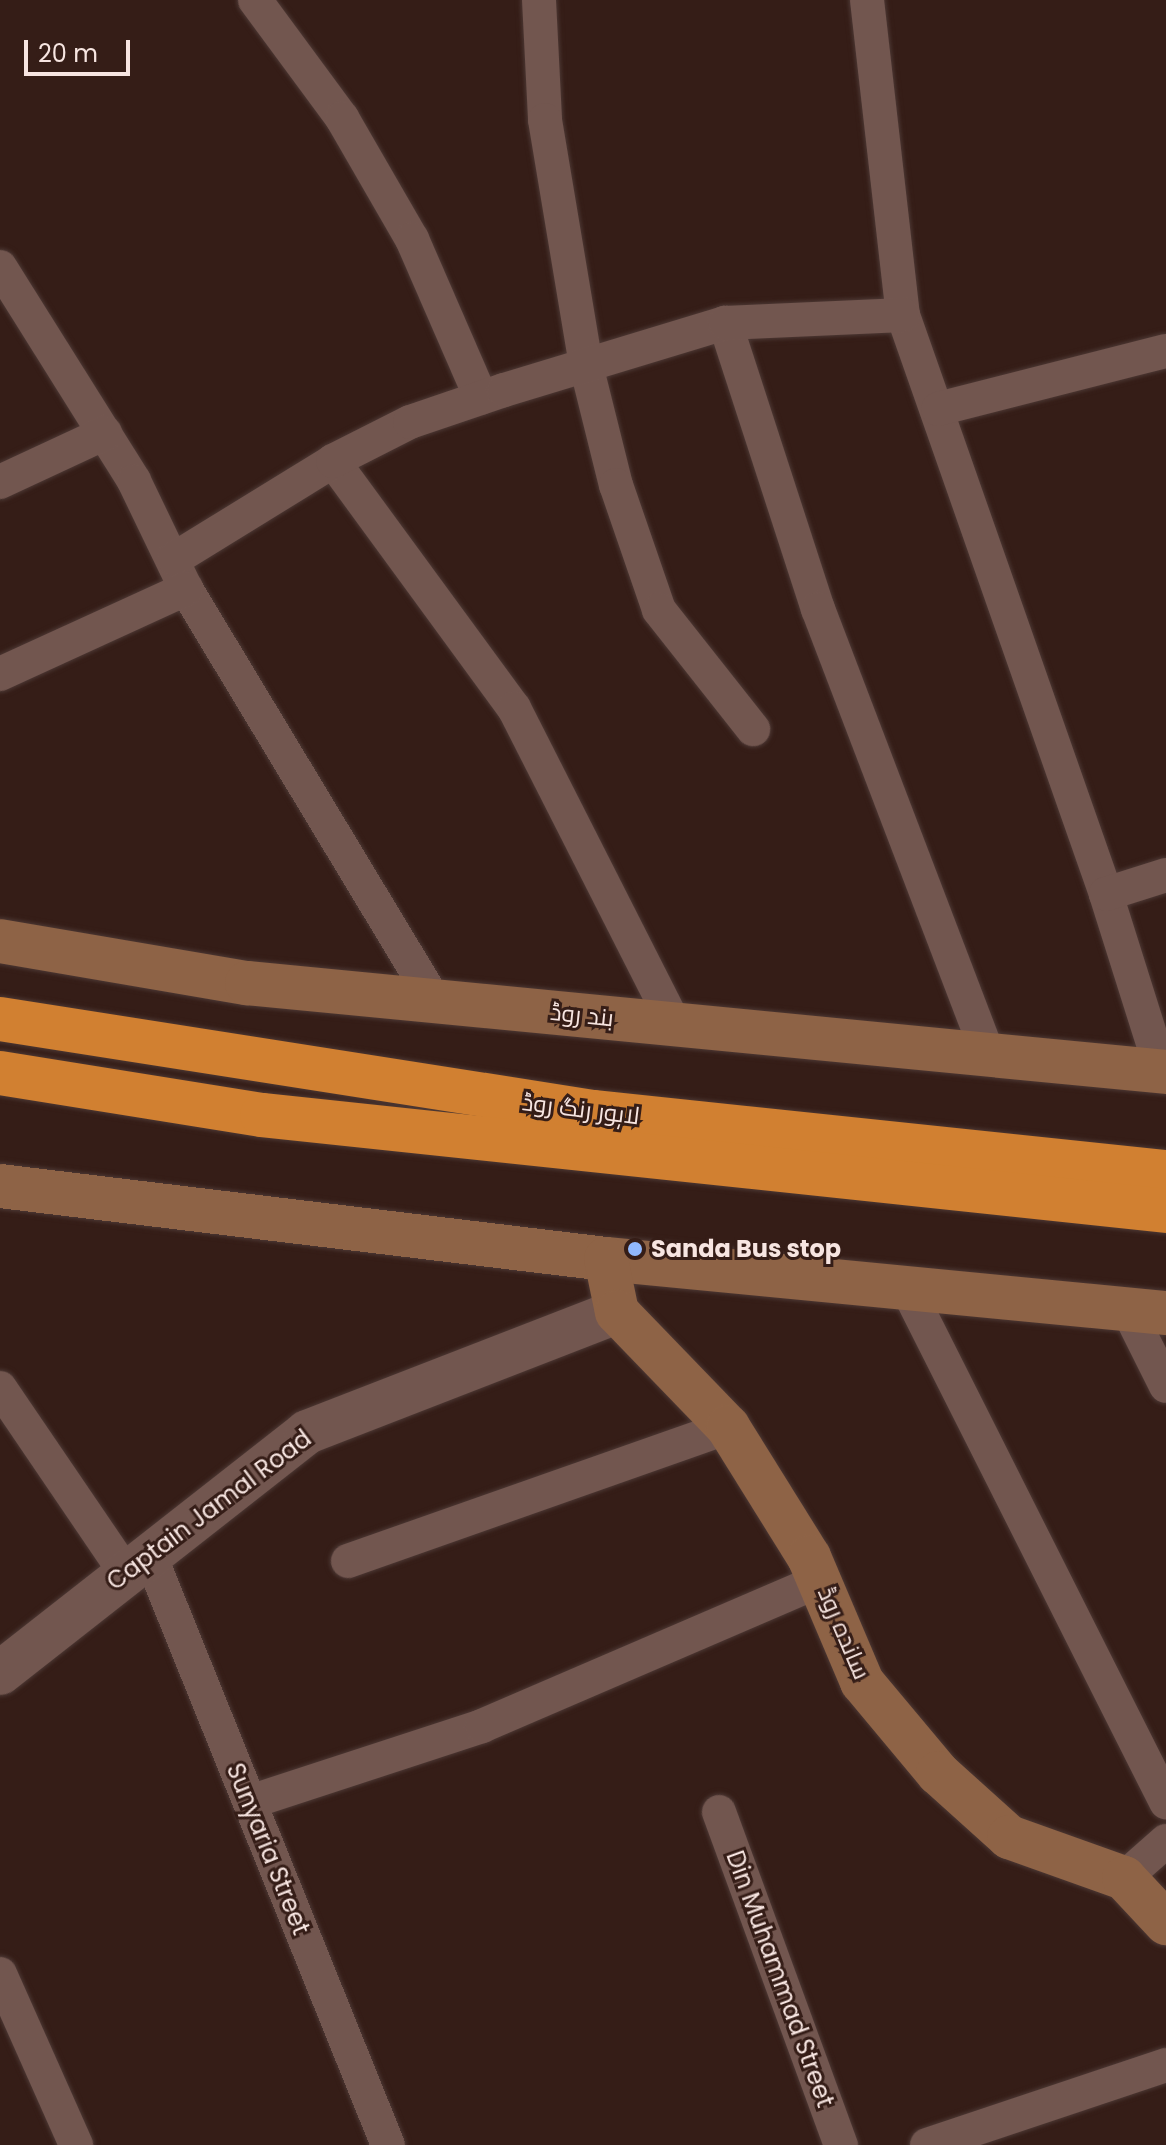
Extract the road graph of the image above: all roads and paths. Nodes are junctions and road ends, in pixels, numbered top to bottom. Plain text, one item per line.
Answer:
1 (255, 0) edge
2 (539, 0) edge
3 (867, 0) edge
4 (2, 274) edge
5 (903, 315) junction
6 (725, 323) junction
7 (1166, 351) edge
8 (586, 365) junction
9 (481, 398) junction
10 (938, 409) junction
11 (105, 433) junction
12 (333, 461) junction
13 (0, 482) edge
14 (180, 574) junction
15 (0, 674) edge
16 (753, 729) dead end
17 (1166, 875) edge
18 (1106, 894) junction
19 (0, 941) edge
20 (435, 1001) junction
21 (0, 1019) edge
22 (674, 1024) junction
23 (988, 1055) junction
24 (1164, 1072) edge
25 (0, 1073) edge
26 (1166, 1172) edge
27 (0, 1186) edge
28 (1166, 1211) edge
29 (606, 1259) junction
30 (907, 1288) junction
31 (1147, 1310) edge
32 (617, 1312) junction
33 (1166, 1386) edge
34 (0, 1388) edge
35 (728, 1427) junction
36 (348, 1561) dead end
37 (137, 1563) junction
38 (821, 1580) junction
39 (0, 1673) edge
40 (250, 1802) junction
41 (1166, 1802) edge
42 (719, 1812) dead end
43 (1166, 1841) edge
44 (1124, 1878) junction
45 (1166, 1923) edge
46 (4, 1991) edge
47 (1166, 2065) edge
48 (76, 2145) edge
49 (388, 2145) edge
50 (841, 2145) edge
51 (927, 2145) edge

1 - 9 street
2 - 8 street
3 - 5 street
4 - 11 street
5 - 6 street
5 - 10 street
6 - 8 street
6 - 23 street
7 - 10 street
8 - 9 street
8 - 16 street
9 - 12 street
10 - 18 street
11 - 13 street
11 - 14 street
12 - 14 street
12 - 22 street
14 - 15 street
14 - 20 street
17 - 18 street
18 - 24 street
19 - 20 main road, بند روڈ
20 - 22 main road, بند روڈ
21 - 26 highway, لاہور رنگ روڈ
22 - 23 main road, بند روڈ
23 - 24 main road, بند روڈ
25 - 28 highway, لاہور رنگ روڈ
27 - 29 main road
29 - 30 main road
29 - 32 main road
30 - 31 main road
30 - 41 street
31 - 33 street
32 - 35 main road, ساندہ روڈ
32 - 37 street, Captain Jamal Road
34 - 37 street, Sunyaria Street
35 - 36 street
35 - 38 main road, ساندہ روڈ
37 - 39 street, Captain Jamal Road
37 - 40 street, Sunyaria Street
38 - 40 street
38 - 44 main road, ساندہ روڈ
40 - 49 street, Sunyaria Street
42 - 50 street, Din Muhammad Street
43 - 44 street
44 - 45 main road, ساندہ روڈ
46 - 48 street
47 - 51 street

